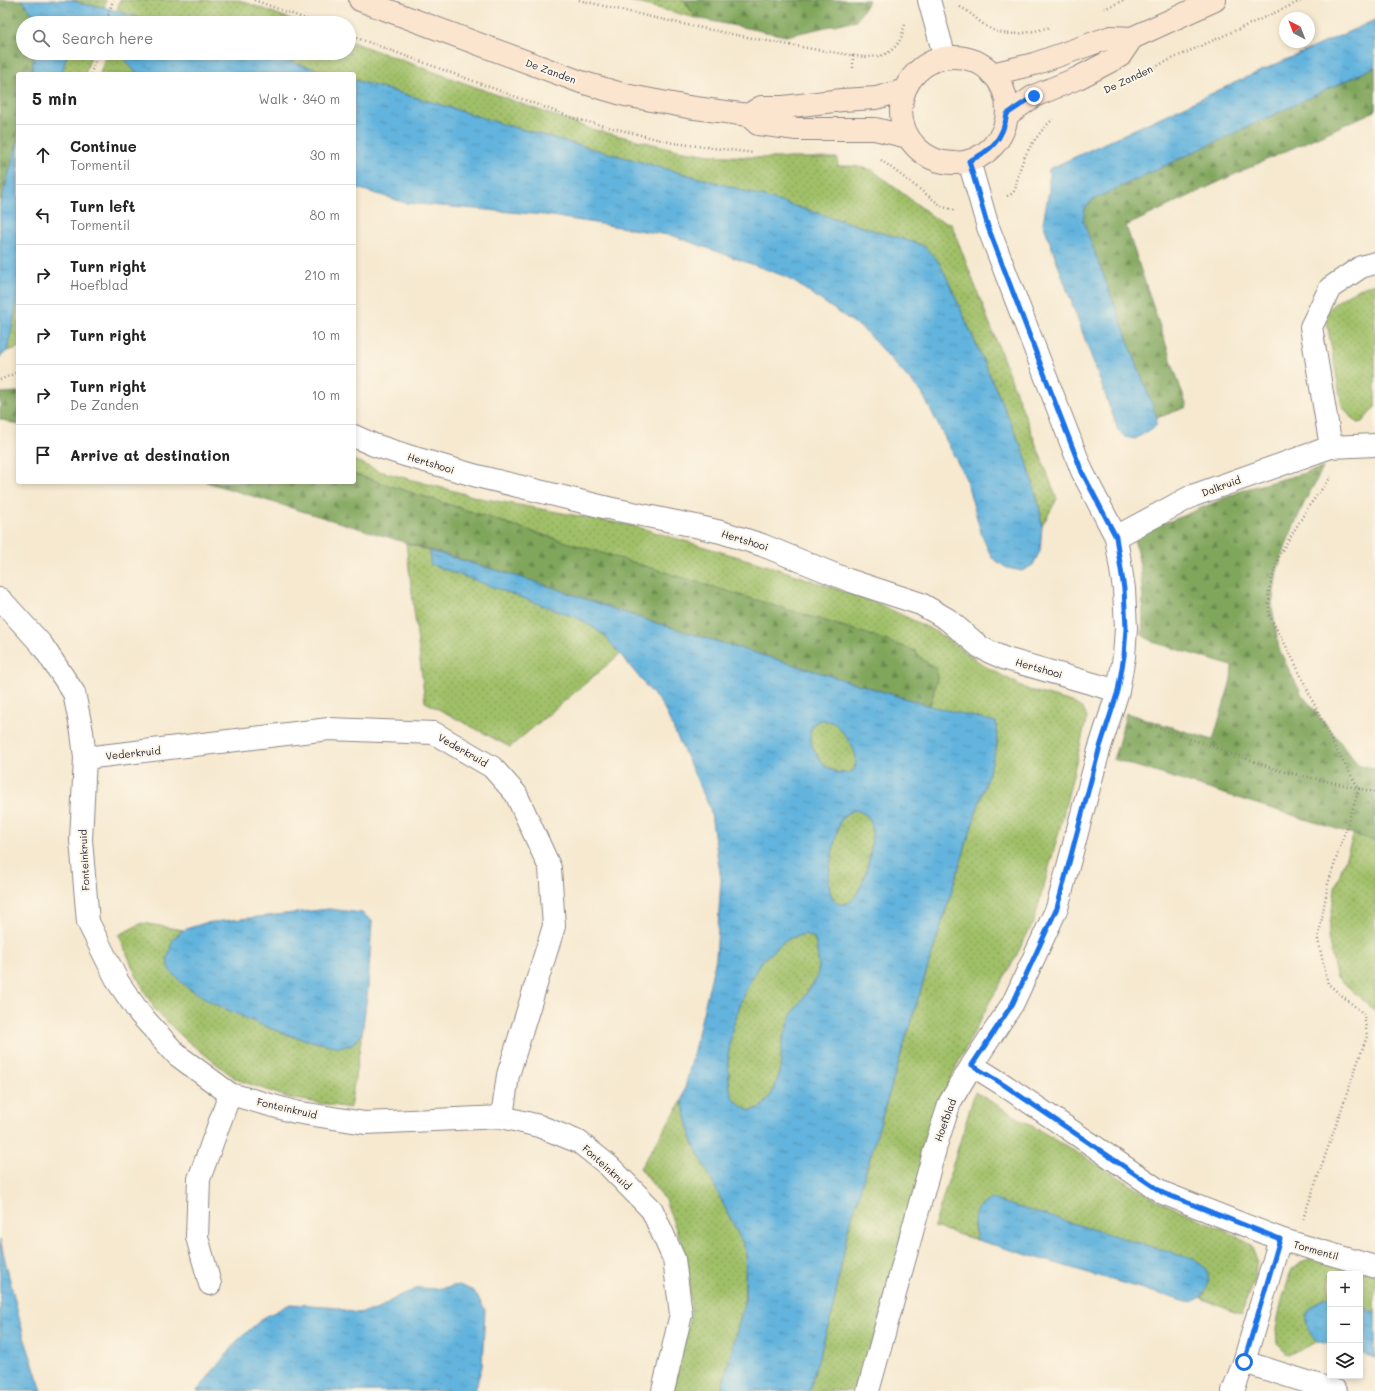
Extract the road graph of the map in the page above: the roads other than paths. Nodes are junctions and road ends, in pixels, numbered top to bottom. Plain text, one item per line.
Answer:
1 (360, 0) edge
2 (929, 0) edge
3 (1215, 0) edge
4 (1132, 38) junction
5 (945, 58) junction
6 (992, 74) junction
7 (905, 90) junction
8 (1007, 114) junction
9 (748, 115) junction
10 (908, 137) junction
11 (969, 161) junction
12 (1375, 263) edge
13 (356, 437) edge
14 (1365, 445) edge
15 (1331, 447) junction
16 (1116, 537) junction
17 (0, 599) edge
18 (1118, 691) junction
19 (85, 758) junction
20 (972, 1065) junction
21 (230, 1094) junction
22 (502, 1117) junction
23 (1287, 1242) junction
24 (1375, 1267) edge
25 (210, 1284) dead end
26 (1244, 1362) junction
27 (663, 1391) edge
28 (868, 1391) edge
29 (1232, 1391) edge
30 (1336, 1391) edge

1 - 9 main road, De Zanden
2 - 5 street
3 - 4 main road
4 - 6 main road
4 - 8 main road
5 - 6 main road
5 - 7 main road
6 - 8 main road
7 - 9 main road
7 - 10 main road
8 - 11 main road
9 - 10 main road, De Zanden
10 - 11 main road
11 - 16 street, Hoefblad
12 - 15 street
13 - 18 street, Hertshooi
14 - 15 street, Dalkruid
15 - 16 street, Dalkruid
16 - 18 street, Hoefblad
17 - 19 street, Fonteinkruid
18 - 20 street, Hoefblad
19 - 21 street, Fonteinkruid
19 - 22 street, Vederkruid
20 - 23 street, Tormentil
20 - 28 street, Hoefblad
21 - 22 street, Fonteinkruid
21 - 25 street
22 - 27 street, Fonteinkruid
23 - 24 street, Tormentil
23 - 26 street, Tormentil
26 - 29 street, Tormentil
26 - 30 street

